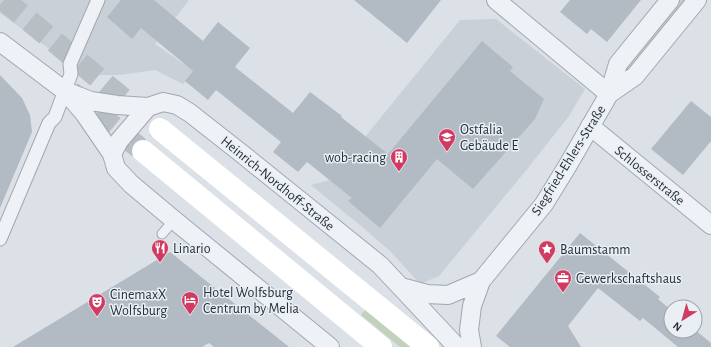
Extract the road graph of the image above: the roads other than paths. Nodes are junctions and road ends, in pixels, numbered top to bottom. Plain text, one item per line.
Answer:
1 (98, 0) edge
2 (496, 0) edge
3 (670, 0) edge
4 (697, 0) edge
5 (2, 47) edge
6 (65, 91) junction
7 (609, 94) junction
8 (148, 107) junction
9 (590, 126) junction
10 (160, 129) tunnel mouth
11 (116, 148) junction
12 (143, 151) tunnel mouth
13 (174, 220) junction
14 (711, 225) edge
15 (162, 234) dead end
16 (0, 239) edge
17 (481, 281) junction
18 (401, 287) junction
19 (330, 347) edge
20 (381, 347) edge
21 (428, 347) edge
22 (457, 347) edge
23 (472, 347) edge

1 - 6 street
2 - 7 street, Siegfried-Ehlers-Straße
3 - 7 street, Siegfried-Ehlers-Straße
4 - 7 street, Siegfried-Ehlers-Straße
5 - 6 street, Heinrich-Nordhoff-Straße
6 - 8 street, Heinrich-Nordhoff-Straße
6 - 11 street, Heinrich-Nordhoff-Straße
6 - 16 street
7 - 9 street, Siegfried-Ehlers-Straße
8 - 11 street
8 - 18 street, Heinrich-Nordhoff-Straße
9 - 14 street, Schlosserstraße
9 - 17 street, Siegfried-Ehlers-Straße
10 - 21 main road
11 - 13 street, Heinrich-Nordhoff-Straße
12 - 20 main road
13 - 15 lane
13 - 19 street, Heinrich-Nordhoff-Straße
17 - 18 street, Siegfried-Ehlers-Straße
17 - 23 street, Siegfried-Ehlers-Straße
18 - 22 street, Heinrich-Nordhoff-Straße

